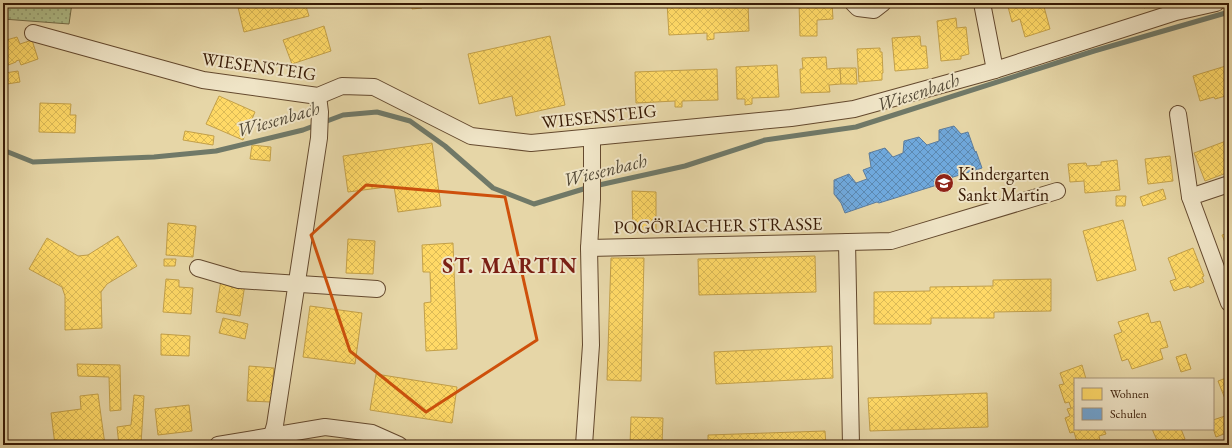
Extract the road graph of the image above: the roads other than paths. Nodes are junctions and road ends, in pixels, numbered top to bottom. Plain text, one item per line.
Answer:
1 (853, 3) edge
2 (882, 3) edge
3 (982, 3) edge
4 (1216, 3) edge
5 (1175, 8) edge
6 (33, 33) dead end
7 (995, 70) junction
8 (318, 96) junction
9 (1178, 114) dead end
10 (592, 137) junction
11 (1229, 184) edge
12 (1057, 191) dead end
13 (1190, 197) junction
14 (847, 242) junction
15 (590, 248) junction
16 (198, 268) dead end
17 (297, 284) junction
18 (377, 289) dead end
19 (1229, 303) edge
20 (272, 435) junction
21 (218, 445) edge
22 (399, 445) edge
23 (584, 445) edge
24 (851, 445) edge

1 - 2 street
3 - 7 street
4 - 5 street, WIESENSTEIG
5 - 7 street, WIESENSTEIG
6 - 8 street, WIESENSTEIG
7 - 10 street, WIESENSTEIG
8 - 10 street, WIESENSTEIG
8 - 17 street
9 - 13 street
10 - 15 street, POGÖRIACHER STRASSE
11 - 13 street
12 - 14 street, POGÖRIACHER STRASSE
13 - 19 street
14 - 15 street, POGÖRIACHER STRASSE
14 - 24 street, POGÖRIACHER STRASSE
15 - 23 street, POGÖRIACHER STRASSE
16 - 17 street
17 - 18 street
17 - 20 street
20 - 21 street
20 - 22 street

